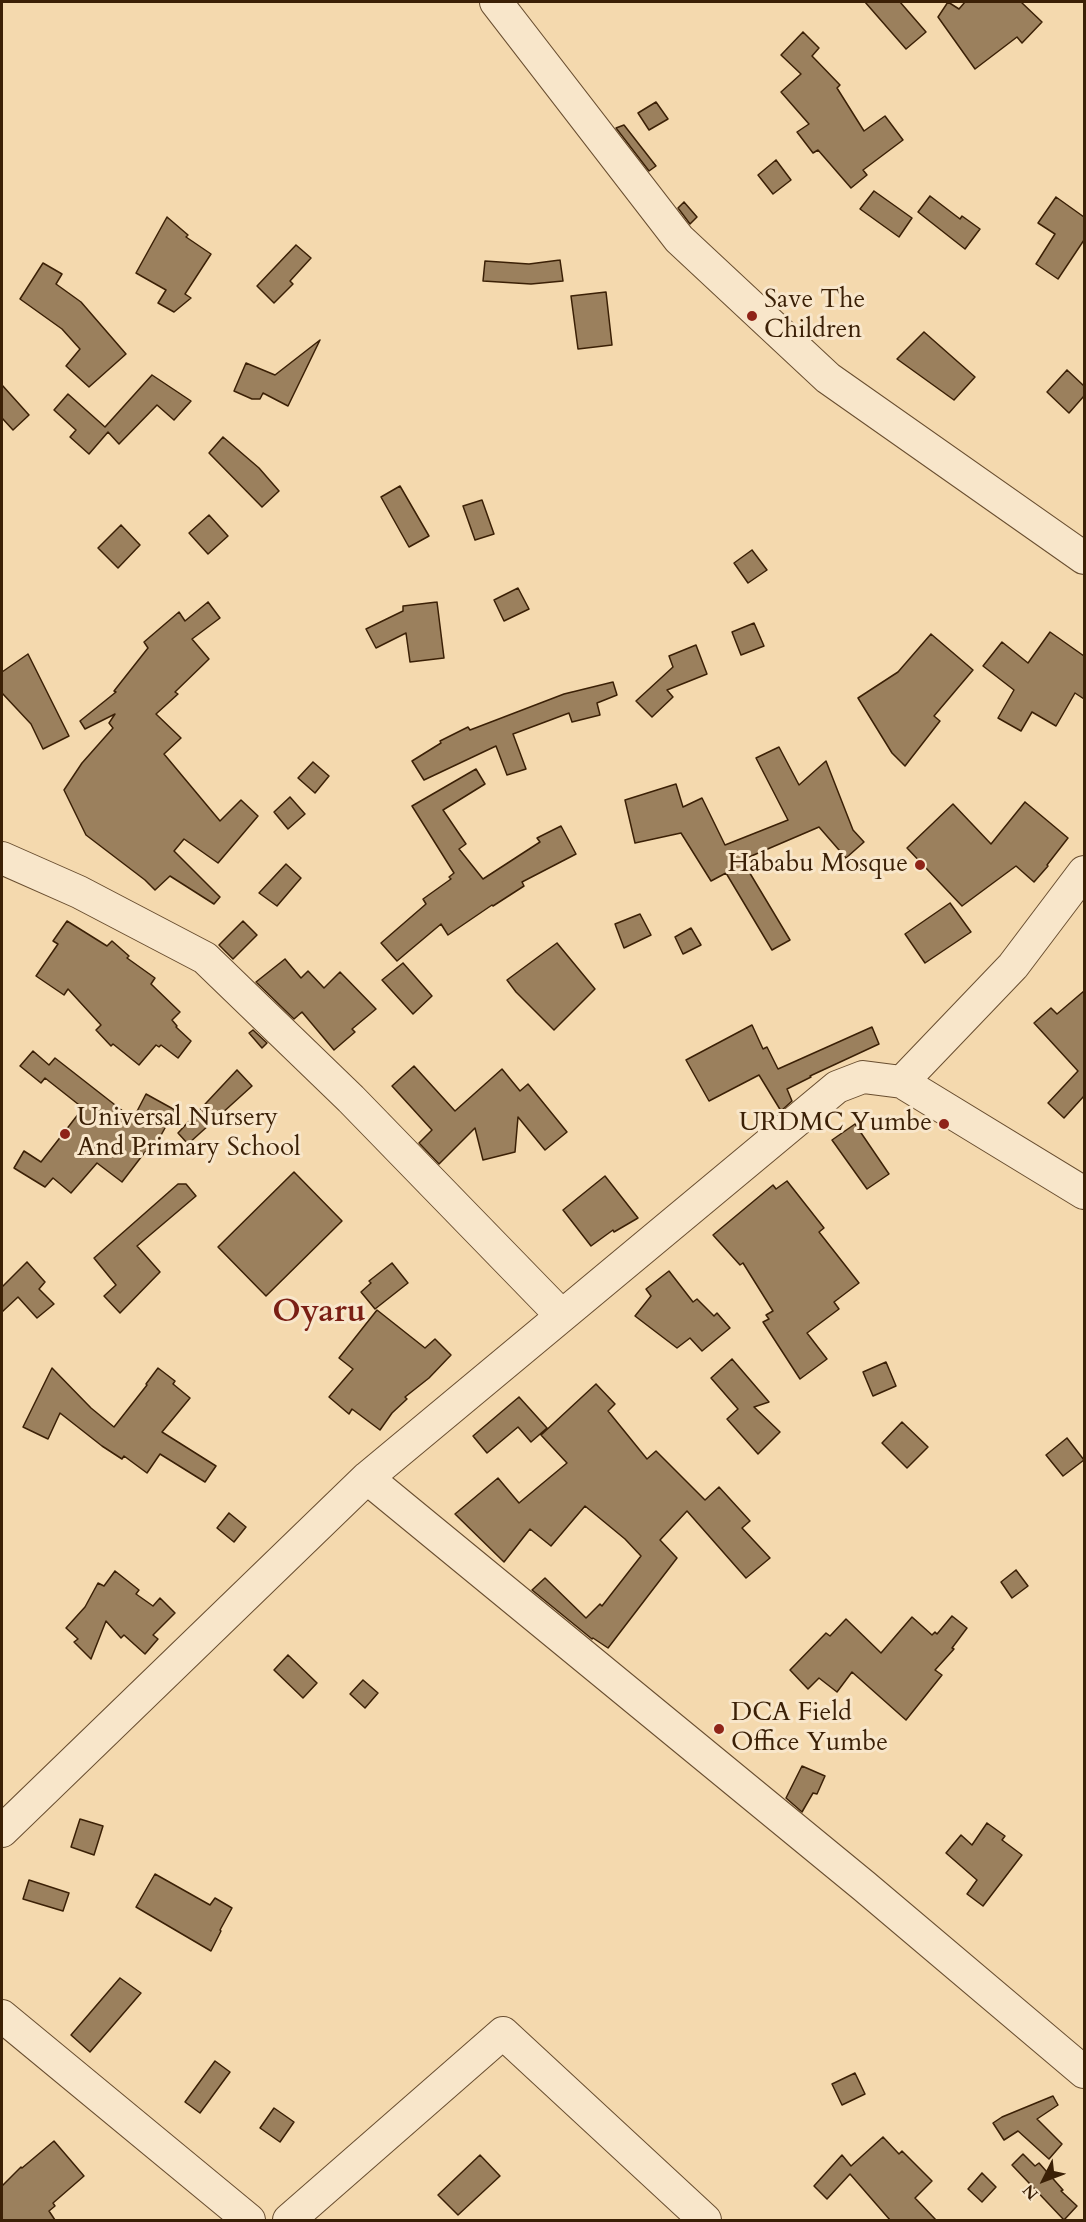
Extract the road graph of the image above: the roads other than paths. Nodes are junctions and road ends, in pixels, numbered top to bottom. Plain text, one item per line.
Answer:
1 (496, 2) edge
2 (1084, 558) edge
3 (2, 858) edge
4 (1084, 872) edge
5 (902, 1082) junction
6 (1084, 1193) edge
7 (561, 1315) junction
8 (367, 1478) junction
9 (2, 1831) edge
10 (2, 2016) edge
11 (1084, 2072) edge
12 (249, 2220) edge
13 (289, 2220) edge
14 (705, 2220) edge

1 - 2 street
3 - 7 street
4 - 5 street
5 - 6 street
5 - 7 street
7 - 8 street
8 - 9 street
8 - 11 street
10 - 12 street
13 - 14 street

